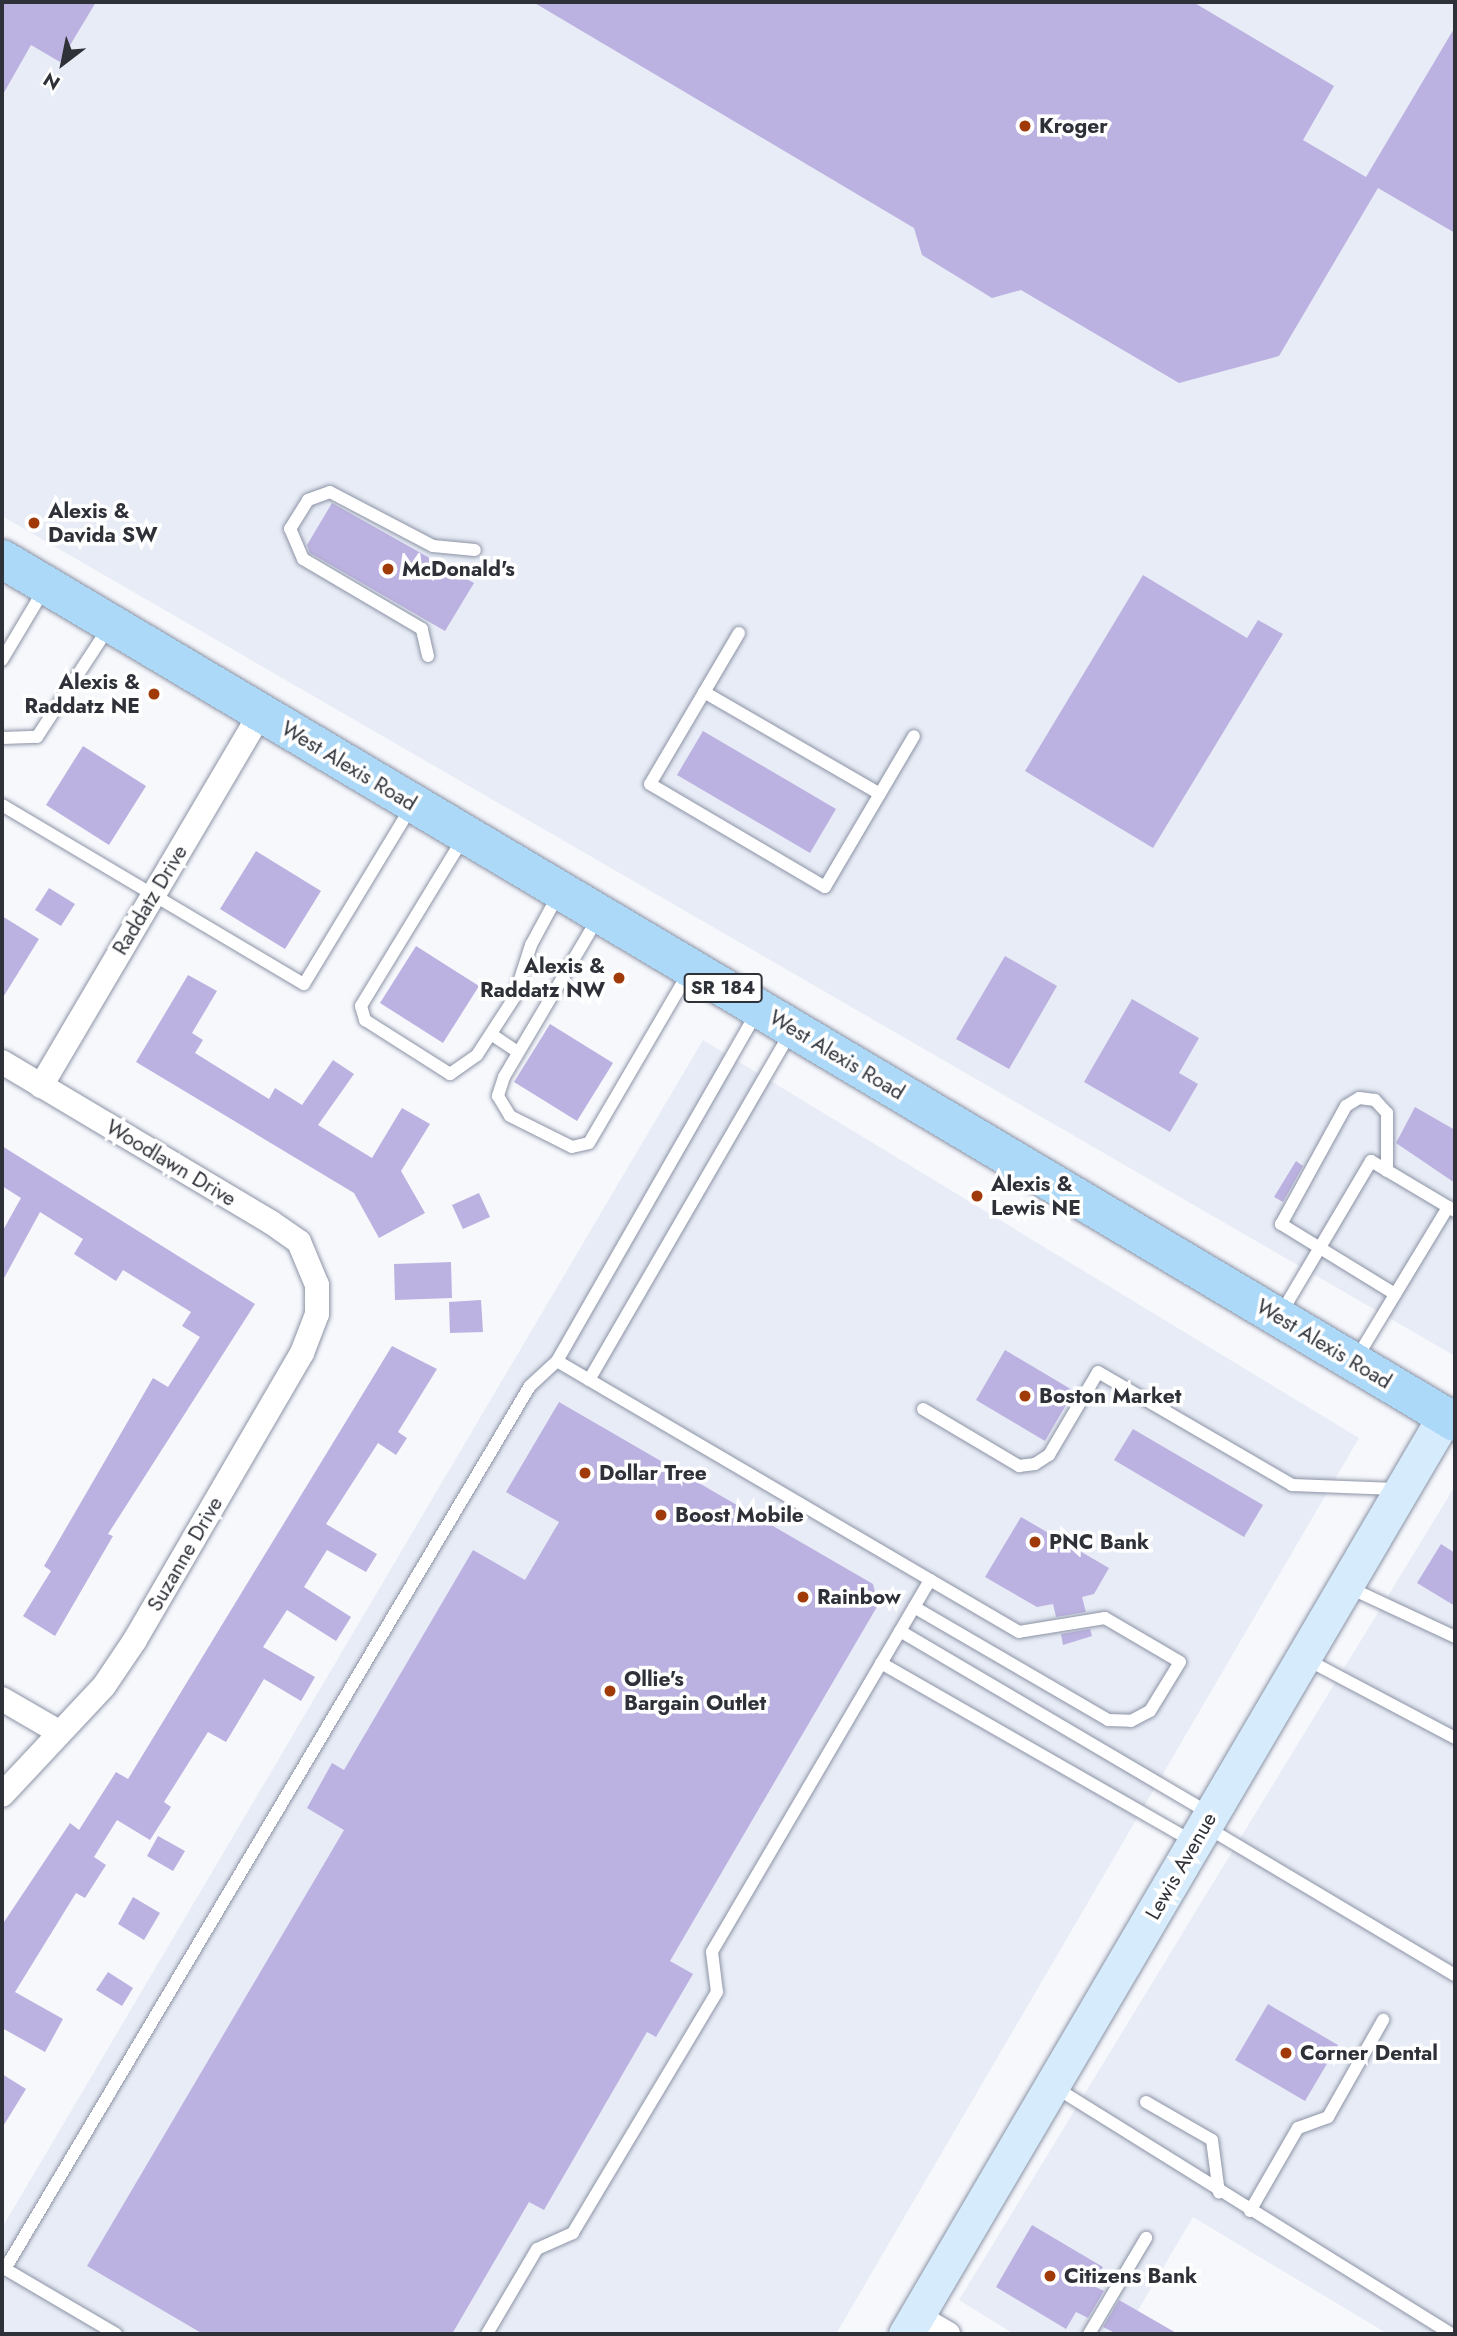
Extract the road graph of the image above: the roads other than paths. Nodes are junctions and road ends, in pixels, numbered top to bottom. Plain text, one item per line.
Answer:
1 (475, 550) dead end
2 (2, 559) edge
3 (46, 585) junction
4 (111, 624) junction
5 (739, 633) dead end
6 (428, 656) dead end
7 (2, 660) edge
8 (704, 692) junction
9 (260, 714) junction
10 (914, 736) dead end
11 (2, 738) edge
12 (880, 794) junction
13 (413, 804) junction
14 (2, 806) edge
15 (465, 835) junction
16 (560, 891) junction
17 (153, 896) junction
18 (600, 915) junction
19 (691, 969) junction
20 (759, 1009) junction
21 (793, 1029) junction
22 (491, 1034) junction
23 (518, 1052) junction
24 (2, 1062) edge
25 (41, 1086) junction
26 (1387, 1171) junction
27 (1452, 1209) edge
28 (1317, 1250) junction
29 (317, 1285) joint
30 (1395, 1294) junction
31 (1278, 1317) junction
32 (557, 1361) junction
33 (1354, 1362) junction
34 (589, 1380) junction
35 (923, 1409) dead end
36 (1452, 1412) edge
37 (1401, 1490) junction
38 (930, 1580) junction
39 (1345, 1586) junction
40 (914, 1607) junction
41 (900, 1631) junction
42 (1455, 1637) edge
43 (1303, 1657) junction
44 (881, 1664) junction
45 (2, 1699) edge
46 (57, 1731) junction
47 (1455, 1738) edge
48 (2, 1795) edge
49 (1203, 1828) junction
50 (1455, 1975) edge
51 (1382, 2020) dead end
52 (1052, 2085) junction
53 (1146, 2102) dead end
54 (1219, 2193) junction
55 (1250, 2211) junction
56 (1146, 2238) dead end
57 (912, 2325) edge
58 (116, 2334) edge
59 (487, 2334) edge
60 (948, 2334) edge
61 (1089, 2334) edge
62 (1451, 2334) edge

1 - 6 lane
2 - 3 main road, West Alexis Road / SR 184
3 - 4 main road, West Alexis Road / SR 184
3 - 7 lane
4 - 9 main road, West Alexis Road / SR 184
4 - 11 lane
5 - 8 lane
8 - 12 lane
8 - 12 lane
9 - 13 main road, West Alexis Road / SR 184
9 - 17 street, Raddatz Drive
10 - 12 lane
13 - 15 main road, West Alexis Road / SR 184
13 - 17 lane
14 - 17 lane
15 - 16 main road, West Alexis Road / SR 184
15 - 22 lane
16 - 18 main road, West Alexis Road / SR 184
16 - 22 lane
17 - 25 street, Raddatz Drive
18 - 19 main road, West Alexis Road / SR 184
18 - 23 lane
19 - 20 main road, West Alexis Road / SR 184
19 - 23 lane
20 - 21 main road, West Alexis Road / SR 184
20 - 32 lane
21 - 31 main road, West Alexis Road / SR 184
21 - 34 lane
22 - 23 lane
24 - 25 street, Woodlawn Drive
25 - 29 street, Woodlawn Drive
26 - 27 lane
26 - 28 lane
26 - 28 lane
27 - 30 lane
28 - 30 lane
28 - 31 lane
29 - 46 street, Suzanne Drive
30 - 33 lane
31 - 33 main road, West Alexis Road / SR 184
32 - 34 lane
32 - 58 lane
33 - 36 main road, West Alexis Road / SR 184
34 - 38 lane
35 - 37 lane
36 - 37 main road, Lewis Avenue
37 - 39 main road, Lewis Avenue
38 - 40 lane
38 - 40 lane
39 - 42 lane
39 - 43 main road, Lewis Avenue
40 - 41 lane
41 - 44 lane
41 - 49 lane
43 - 47 lane
43 - 49 main road, Lewis Avenue
44 - 49 lane
44 - 59 lane
45 - 46 street
46 - 48 street, Suzanne Drive
49 - 50 lane
49 - 52 main road, Lewis Avenue
51 - 55 lane
52 - 54 lane
52 - 57 main road, Lewis Avenue
53 - 54 lane
54 - 55 lane
55 - 62 lane
56 - 61 lane
57 - 60 street

